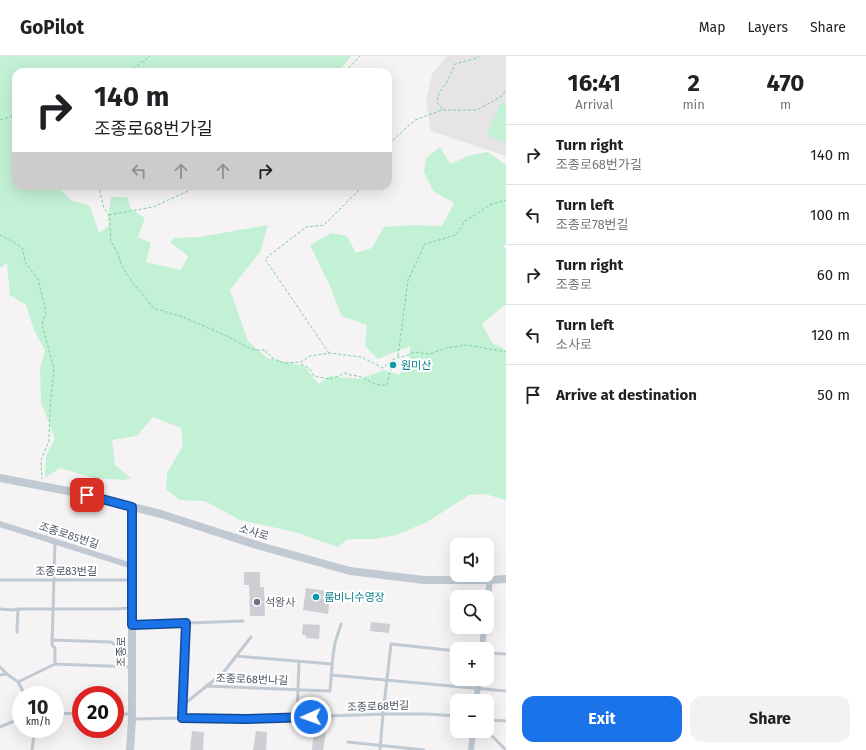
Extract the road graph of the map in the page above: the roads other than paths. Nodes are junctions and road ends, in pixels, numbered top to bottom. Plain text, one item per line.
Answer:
1 (0, 478) edge
2 (132, 507) junction
3 (0, 524) edge
4 (55, 541) junction
5 (132, 566) junction
6 (506, 579) edge
7 (0, 580) edge
8 (54, 580) junction
9 (132, 580) junction
10 (450, 580) edge
11 (494, 580) edge
12 (53, 608) junction
13 (132, 608) junction
14 (0, 609) edge
15 (18, 609) junction
16 (243, 621) dead end
17 (186, 623) junction
18 (341, 624) dead end
19 (132, 625) junction
20 (17, 632) dead end
21 (251, 637) dead end
22 (52, 640) junction
23 (450, 650) edge
24 (494, 653) edge
25 (506, 654) edge
26 (236, 656) junction
27 (132, 658) junction
28 (299, 661) junction
29 (55, 664) junction
30 (332, 664) junction
31 (0, 667) edge
32 (132, 667) junction
33 (7, 674) junction
34 (331, 675) junction
35 (0, 676) edge
36 (387, 680) junction
37 (18, 682) junction
38 (20, 686) edge
39 (206, 686) junction
40 (478, 688) junction
41 (298, 690) junction
42 (506, 691) edge
43 (477, 694) edge
44 (183, 705) junction
45 (383, 714) junction
46 (124, 716) edge
47 (450, 716) edge
48 (132, 717) junction
49 (182, 718) junction
50 (297, 718) junction
51 (494, 720) edge
52 (506, 721) edge
53 (12, 722) edge
54 (0, 728) edge
55 (34, 738) edge
56 (472, 738) edge
57 (494, 738) edge
58 (348, 742) dead end
59 (381, 745) junction
60 (32, 750) edge
61 (130, 750) edge
62 (380, 750) edge
63 (424, 750) edge
64 (471, 750) edge
65 (506, 750) edge

1 - 2 street, 소사로
2 - 5 street, 조종로
2 - 10 street, 소사로
3 - 4 street, 조종로85번길
4 - 5 street, 조종로85번길
4 - 8 lane
5 - 9 street, 조종로
6 - 11 street, 소사로
7 - 8 lane, 조종로83번길
8 - 9 lane, 조종로83번길
8 - 12 lane
9 - 13 street, 조종로
12 - 13 lane
12 - 15 lane
12 - 22 lane
13 - 19 street, 조종로
14 - 15 lane
15 - 20 lane
16 - 17 lane
17 - 19 lane
17 - 44 lane
18 - 30 lane
19 - 27 street, 조종로
21 - 26 lane
22 - 27 lane
22 - 29 lane
23 - 36 lane
24 - 25 lane
26 - 28 lane, 조종로68번나길
26 - 39 lane
27 - 32 street, 조종로
28 - 30 lane, 조종로68번나길
28 - 41 lane, 조종로68번나길
29 - 32 lane
29 - 37 lane
30 - 34 lane, 조종로68번나길
31 - 33 lane
32 - 48 street, 조종로
33 - 35 lane
33 - 37 lane
34 - 36 lane
34 - 41 lane, 조종로68번나길
36 - 40 lane
36 - 45 lane
37 - 38 lane
39 - 41 lane, 조종로68번나길
39 - 44 lane
40 - 42 lane
40 - 43 street
41 - 50 lane, 조종로68번나길
44 - 49 lane
45 - 47 lane, 조종로68번길
45 - 50 lane, 조종로68번길
45 - 59 lane
46 - 48 lane, 조종로68번길
48 - 49 lane, 조종로68번길
48 - 61 street, 조종로
49 - 50 lane, 조종로68번길
51 - 52 lane
53 - 54 lane
55 - 60 lane
56 - 64 street
57 - 65 lane
58 - 59 lane
59 - 62 lane
59 - 63 lane

